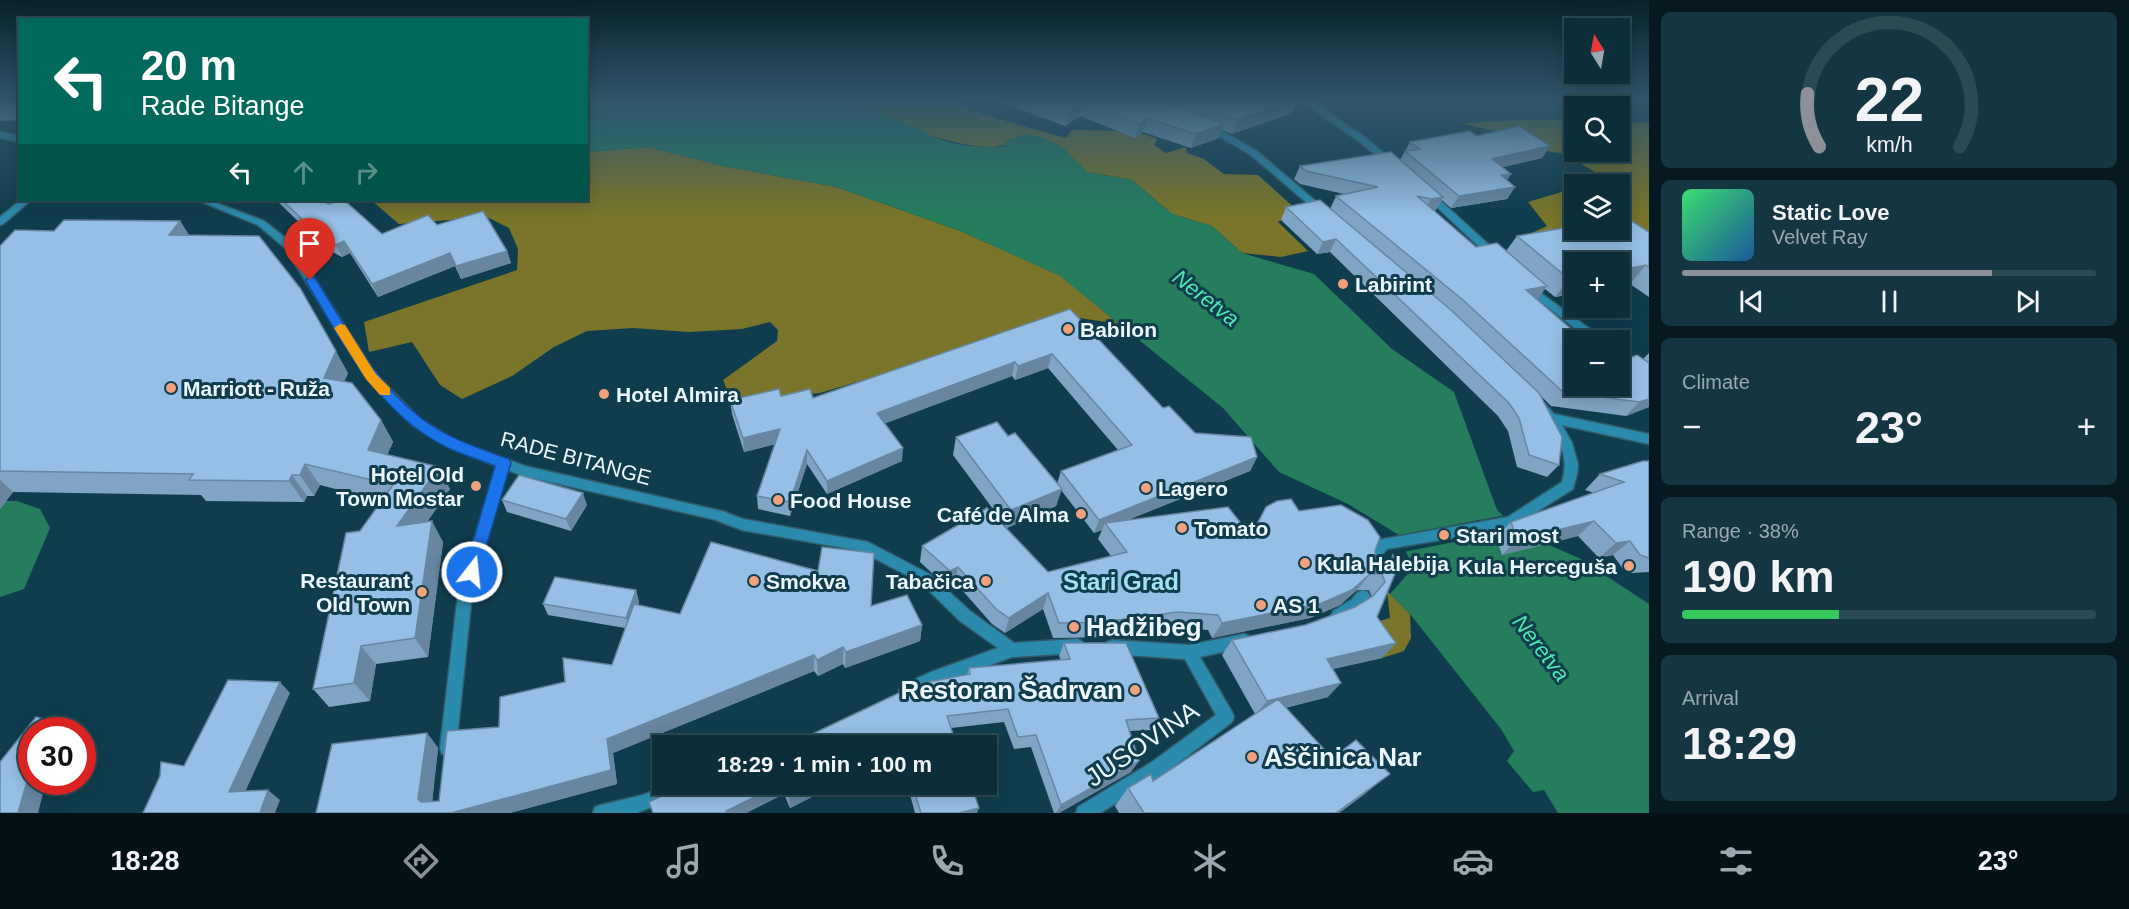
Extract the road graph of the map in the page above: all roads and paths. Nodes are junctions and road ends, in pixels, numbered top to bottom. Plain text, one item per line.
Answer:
1 (1233, 140) edge
2 (1363, 140) edge
3 (1399, 170) edge
4 (1417, 185) edge
5 (25, 201) edge
6 (205, 201) edge
7 (1332, 220) edge
8 (0, 222) edge
9 (1504, 265) edge
10 (1522, 281) edge
11 (1584, 330) edge
12 (1630, 365) edge
13 (1649, 379) edge
14 (1535, 401) edge
15 (1552, 418) junction
16 (1649, 439) edge
17 (504, 463) junction
18 (1371, 573) edge
19 (1363, 596) edge
20 (1321, 623) edge
21 (1261, 637) edge
22 (1012, 650) junction
23 (1189, 652) junction
24 (891, 698) edge
25 (446, 767) edge
26 (668, 795) edge
27 (641, 808) edge
28 (601, 813) edge
29 (1084, 813) edge

1 - 7 street
2 - 3 street
4 - 9 street
5 - 8 street
6 - 17 street, RADE BITANGE
10 - 11 street
12 - 13 street
14 - 15 street
15 - 16 street
15 - 18 street
17 - 22 street, RADE BITANGE
17 - 25 street
19 - 20 street
21 - 23 street
22 - 23 street
22 - 24 street
23 - 29 street, JUSOVINA
26 - 27 street
27 - 28 street

